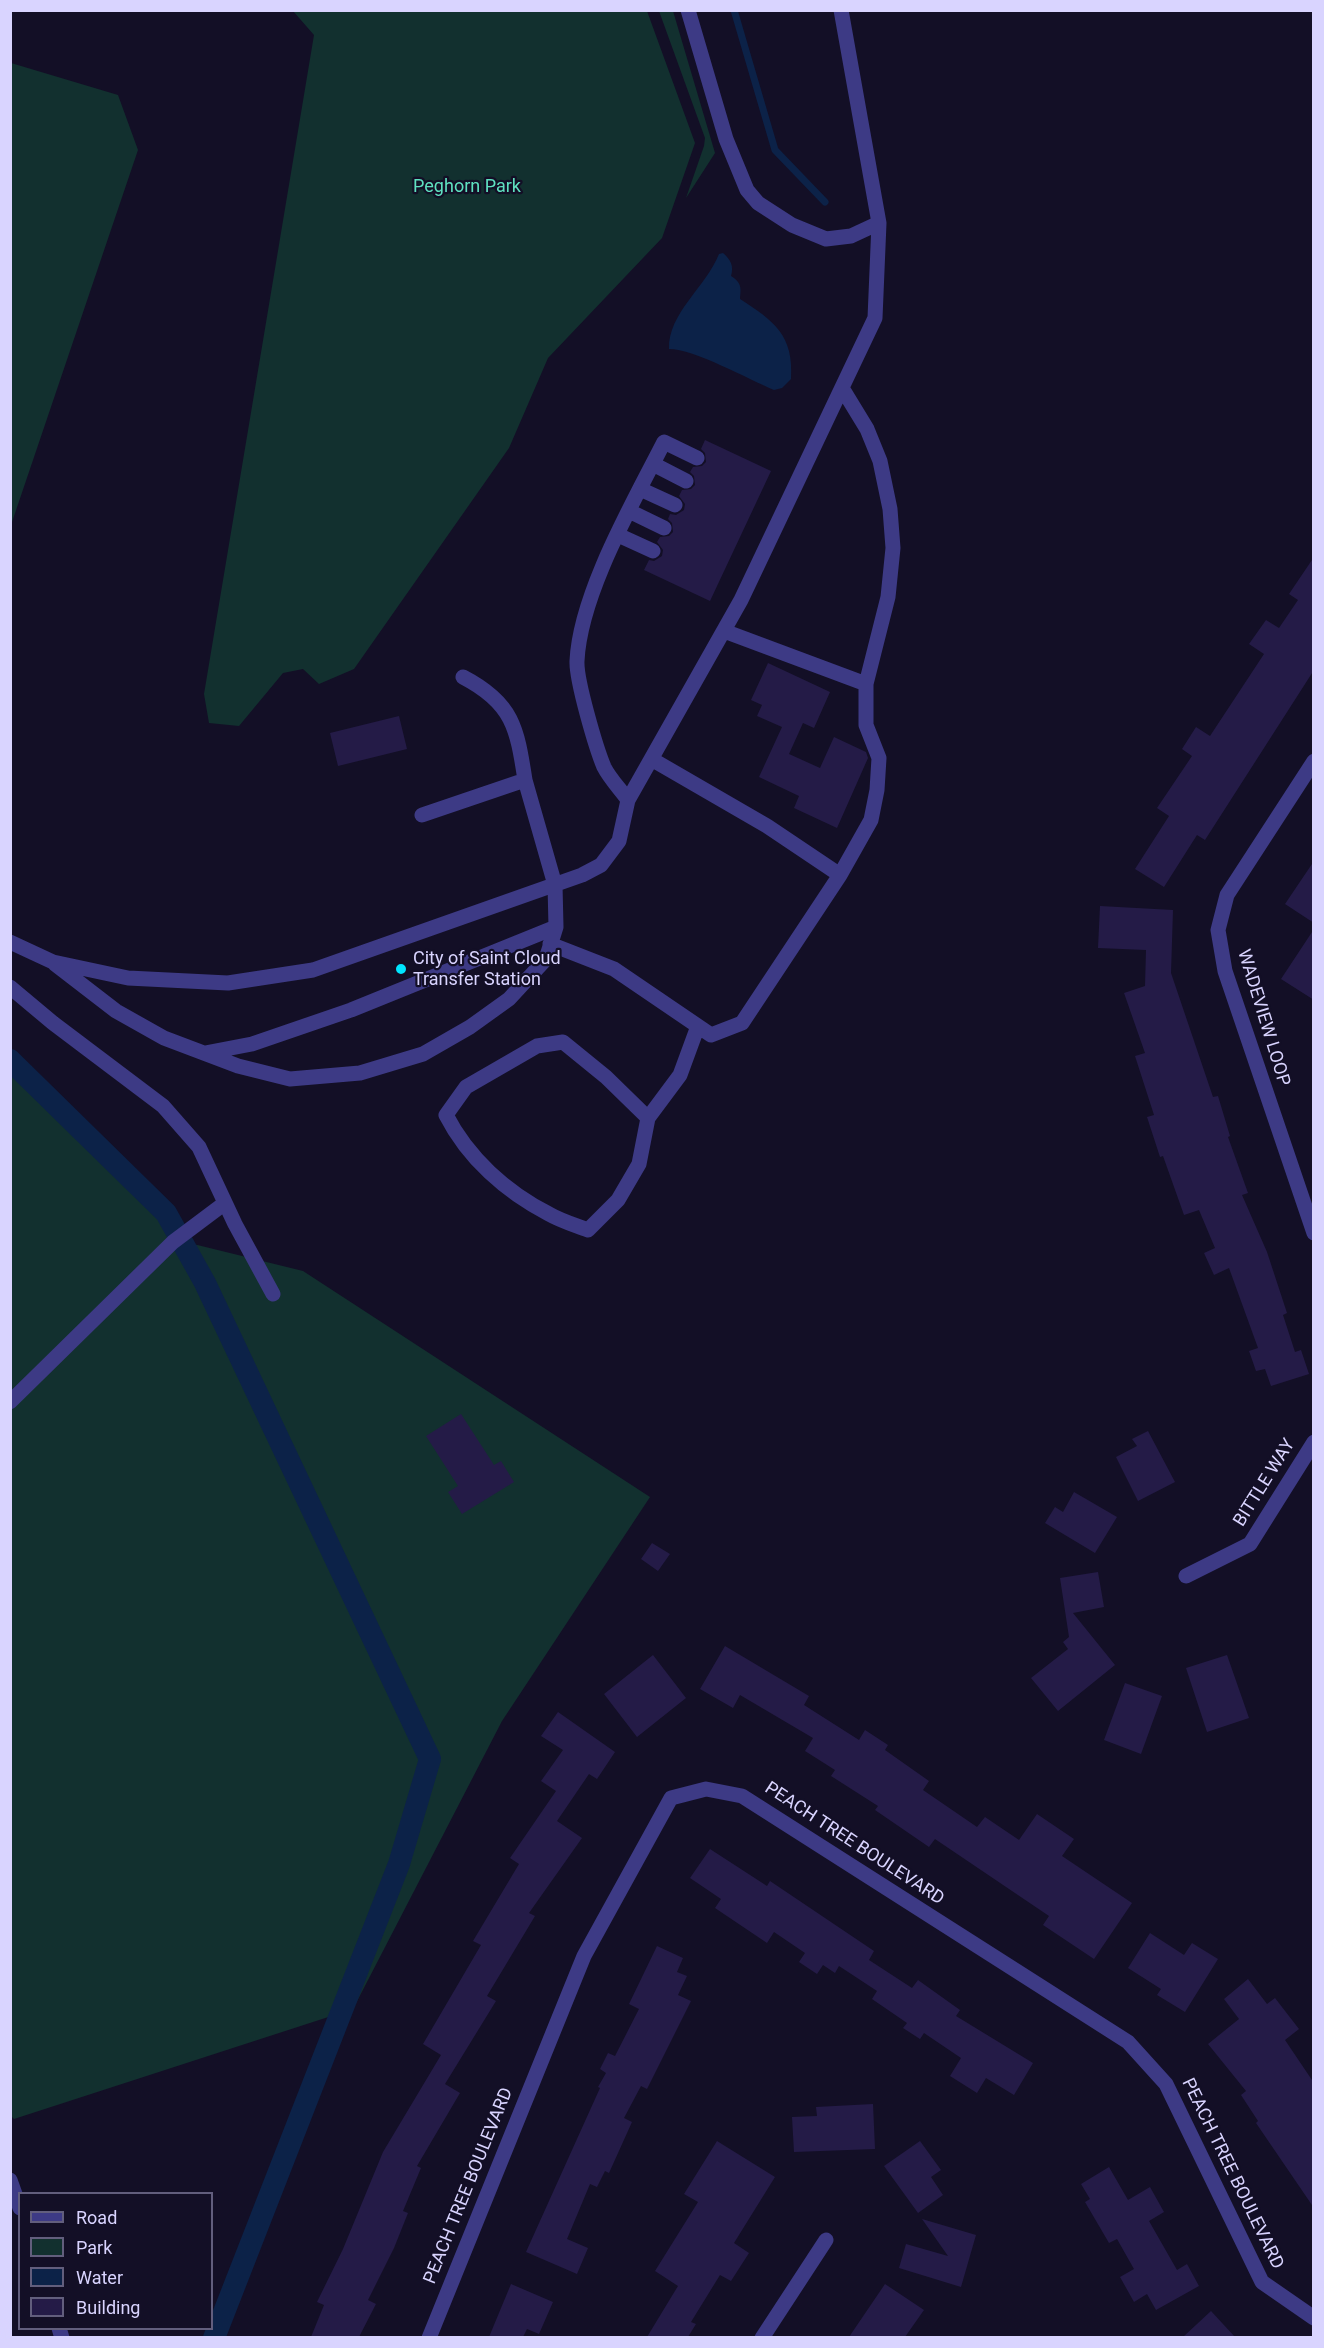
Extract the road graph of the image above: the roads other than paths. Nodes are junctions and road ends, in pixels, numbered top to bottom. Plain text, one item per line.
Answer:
1 (688, 10) edge
2 (841, 10) edge
3 (879, 223) junction
4 (842, 387) junction
5 (697, 458) dead end
6 (653, 464) junction
7 (686, 481) dead end
8 (640, 489) junction
9 (675, 505) dead end
10 (629, 511) junction
11 (664, 528) dead end
12 (618, 535) junction
13 (653, 551) dead end
14 (724, 631) junction
15 (463, 677) dead end
16 (866, 684) junction
17 (653, 760) junction
18 (1314, 761) edge
19 (525, 780) junction
20 (628, 800) junction
21 (422, 815) dead end
22 (840, 875) junction
23 (555, 885) junction
24 (556, 927) junction
25 (10, 942) edge
26 (550, 944) junction
27 (47, 960) junction
28 (10, 987) edge
29 (698, 1026) junction
30 (205, 1053) junction
31 (648, 1118) junction
32 (225, 1203) junction
33 (1314, 1233) edge
34 (273, 1294) dead end
35 (10, 1401) edge
36 (1314, 1442) edge
37 (1186, 1576) dead end
38 (10, 2180) edge
39 (18, 2202) edge
40 (826, 2240) dead end
41 (1314, 2318) edge
42 (429, 2337) edge
43 (762, 2337) edge

1 - 3 street
2 - 3 street
3 - 4 street
4 - 14 street
4 - 16 street
5 - 6 street
6 - 7 street
6 - 8 street
8 - 9 street
8 - 10 street
10 - 11 street
10 - 12 street
12 - 13 street
12 - 20 street
14 - 16 street
14 - 17 street
15 - 19 street
16 - 22 street
17 - 20 street
17 - 22 street
18 - 33 street, WADEVIEW LOOP
19 - 21 street
19 - 23 street
20 - 23 street
22 - 29 street
23 - 24 street
23 - 27 street
24 - 26 street
24 - 30 street
25 - 27 street
26 - 29 street
26 - 30 street
27 - 30 street
28 - 32 street
29 - 31 street
31 - 31 street
32 - 34 street
32 - 35 street
36 - 37 street, BITTLE WAY
38 - 39 street
40 - 43 street
41 - 42 street, PEACH TREE BOULEVARD

